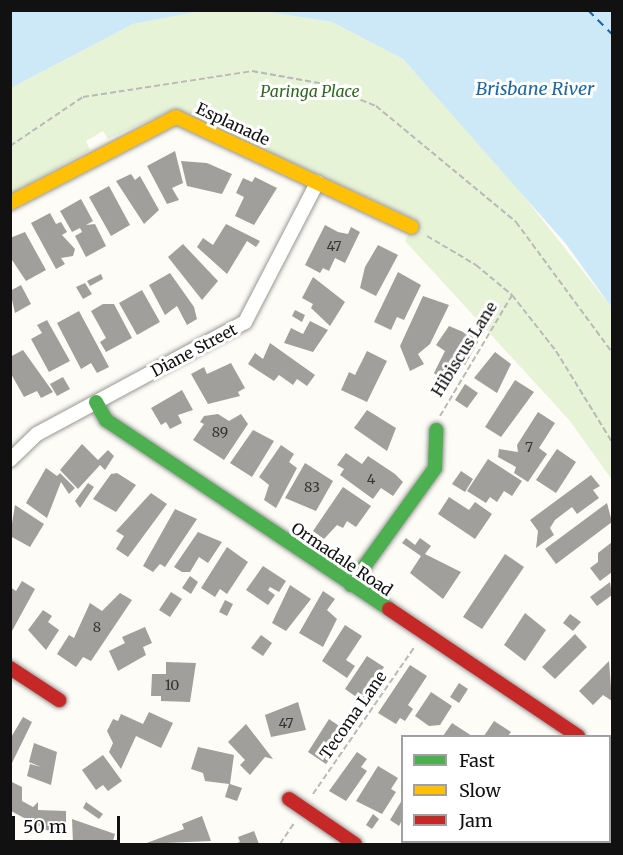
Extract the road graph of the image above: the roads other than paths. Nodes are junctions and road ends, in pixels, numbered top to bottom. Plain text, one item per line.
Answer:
1 (317, 183) junction
2 (10, 203) edge
3 (412, 227) road end
4 (96, 402) junction
5 (438, 424) road end
6 (10, 460) edge
7 (351, 585) junction
8 (10, 668) edge
9 (59, 700) dead end
10 (576, 735) edge
11 (289, 800) dead end
12 (355, 844) edge

1 - 2 street, Esplanade
1 - 3 street, Esplanade
1 - 4 street, Diane Street
4 - 6 street, Diane Street
4 - 7 street, Ormadale Road
5 - 7 street
7 - 10 street, Ormadale Road
8 - 9 street
11 - 12 street

